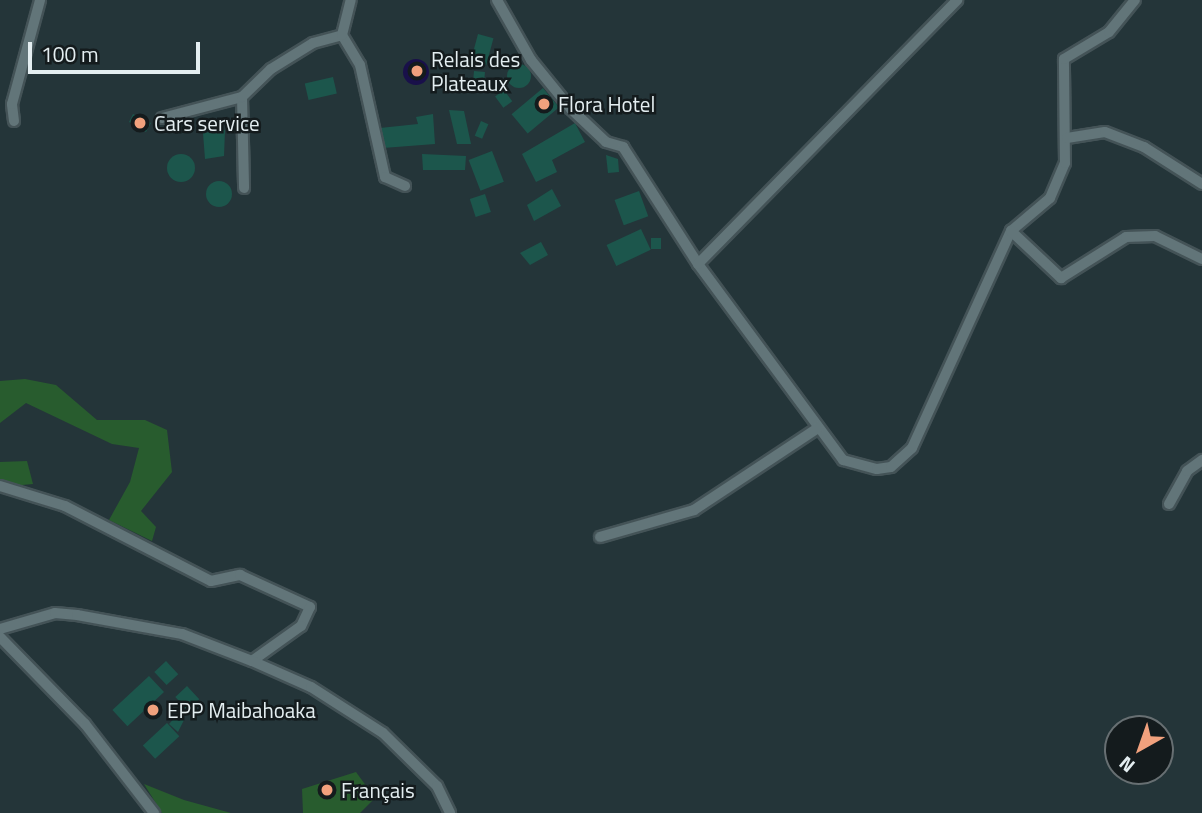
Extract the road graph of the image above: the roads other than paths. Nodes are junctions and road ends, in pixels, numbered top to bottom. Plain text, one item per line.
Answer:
1 (40, 0) edge
2 (351, 0) edge
3 (497, 0) edge
4 (957, 0) edge
5 (1135, 0) edge
6 (342, 35) junction
7 (242, 97) junction
8 (162, 117) dead end
9 (13, 121) dead end
10 (1067, 138) junction
11 (1202, 184) edge
12 (405, 186) dead end
13 (244, 188) dead end
14 (1012, 231) junction
15 (1202, 259) edge
16 (698, 264) junction
17 (818, 428) junction
18 (1202, 460) edge
19 (0, 486) edge
20 (1169, 504) dead end
21 (600, 537) dead end
22 (0, 629) edge
23 (0, 636) edge
24 (252, 661) junction
25 (154, 813) edge
26 (450, 813) edge

1 - 9 street
2 - 6 street
3 - 16 street
4 - 16 street
5 - 10 street
6 - 7 street
6 - 12 street
7 - 8 street
7 - 13 street
10 - 11 street
10 - 14 street
14 - 15 street
14 - 17 street
16 - 17 street
17 - 21 street
18 - 20 street
19 - 24 street
22 - 24 street
23 - 25 street
24 - 26 street

